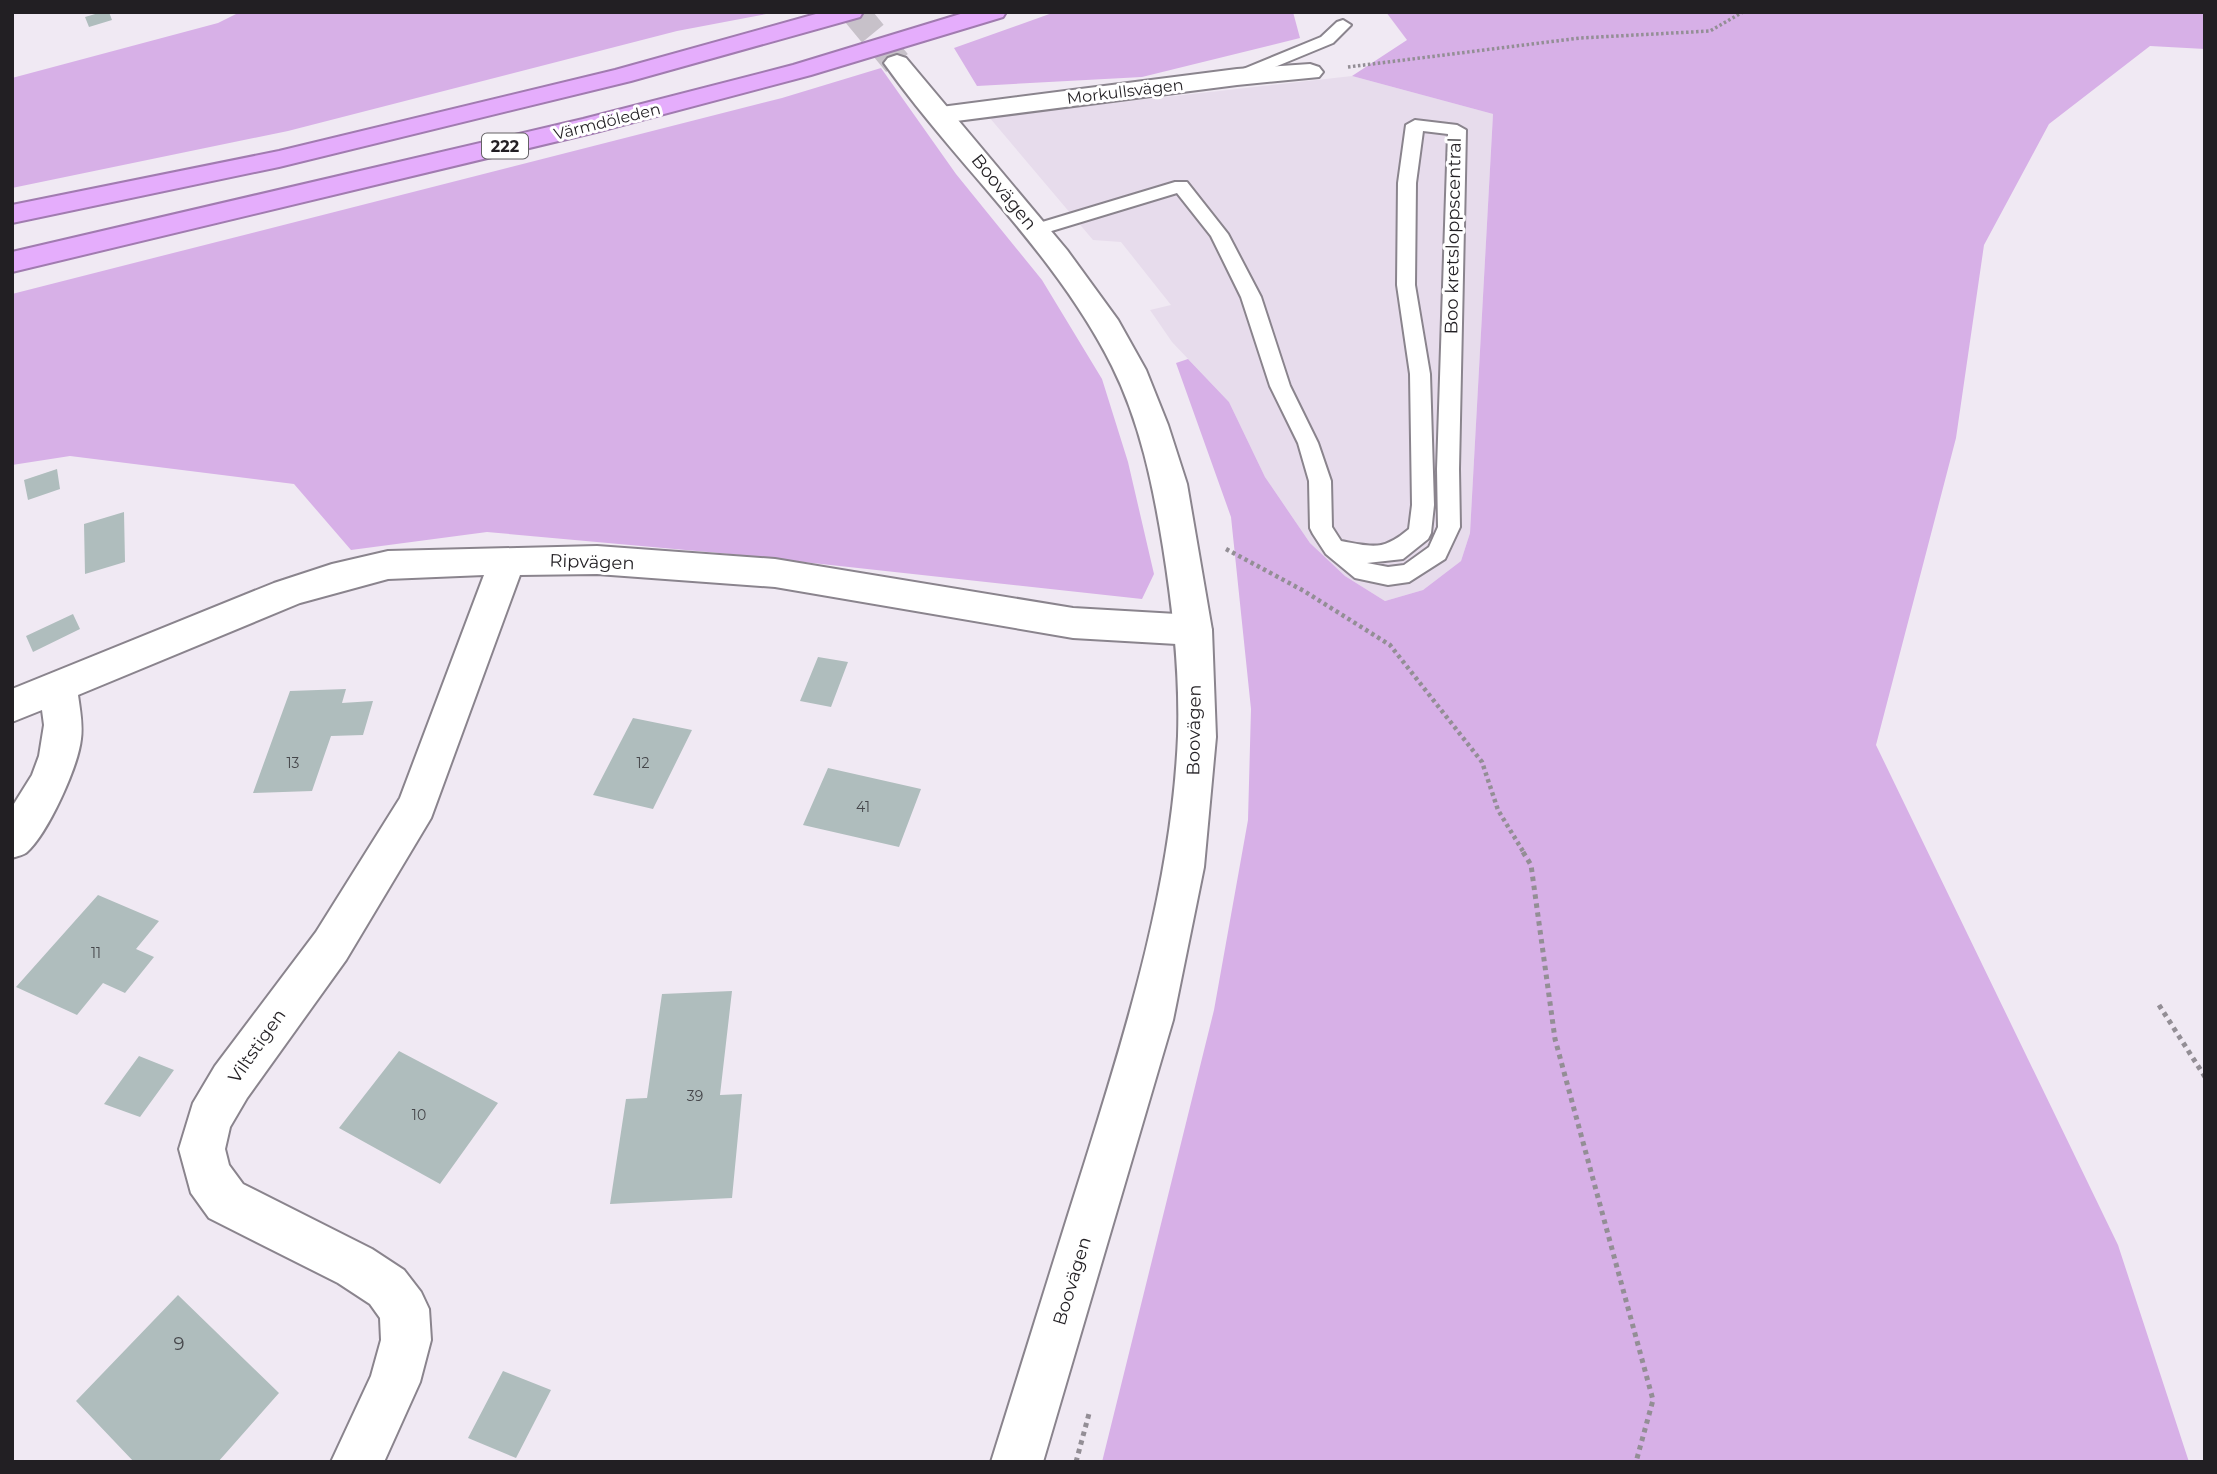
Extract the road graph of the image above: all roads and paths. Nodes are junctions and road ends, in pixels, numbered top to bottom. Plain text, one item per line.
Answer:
1 (851, 12) edge
2 (993, 12) edge
3 (1743, 12) edge
4 (1343, 25) dead end
5 (897, 63) tunnel mouth
6 (1310, 72) joint
7 (1237, 77) junction
8 (941, 115) junction
9 (12, 214) edge
10 (1035, 230) junction
11 (12, 262) edge
12 (1334, 548) junction
13 (1226, 549) dead end
14 (507, 561) junction
15 (1194, 630) junction
16 (58, 687) junction
17 (12, 706) edge
18 (12, 839) edge
19 (2159, 1004) dead end
20 (2205, 1077) edge
21 (357, 1462) edge
22 (1017, 1462) edge
23 (1636, 1462) edge

1 - 9 highway, 222
2 - 11 highway, Värmdöleden / 222
3 - 6 path
4 - 7 lane
5 - 8 street, Boovägen
6 - 7 street, Morkullsvägen
7 - 8 street, Morkullsvägen
8 - 10 street, Boovägen
10 - 12 lane, Boo kretsloppscentral
10 - 15 street, Boovägen
12 - 12 lane, Boo kretsloppscentral
13 - 23 path
14 - 15 street, Ripvägen
14 - 16 street, Ripvägen
14 - 21 street, Viltstigen
15 - 22 street, Boovägen
16 - 17 street, Ripvägen
16 - 18 street
19 - 20 path

